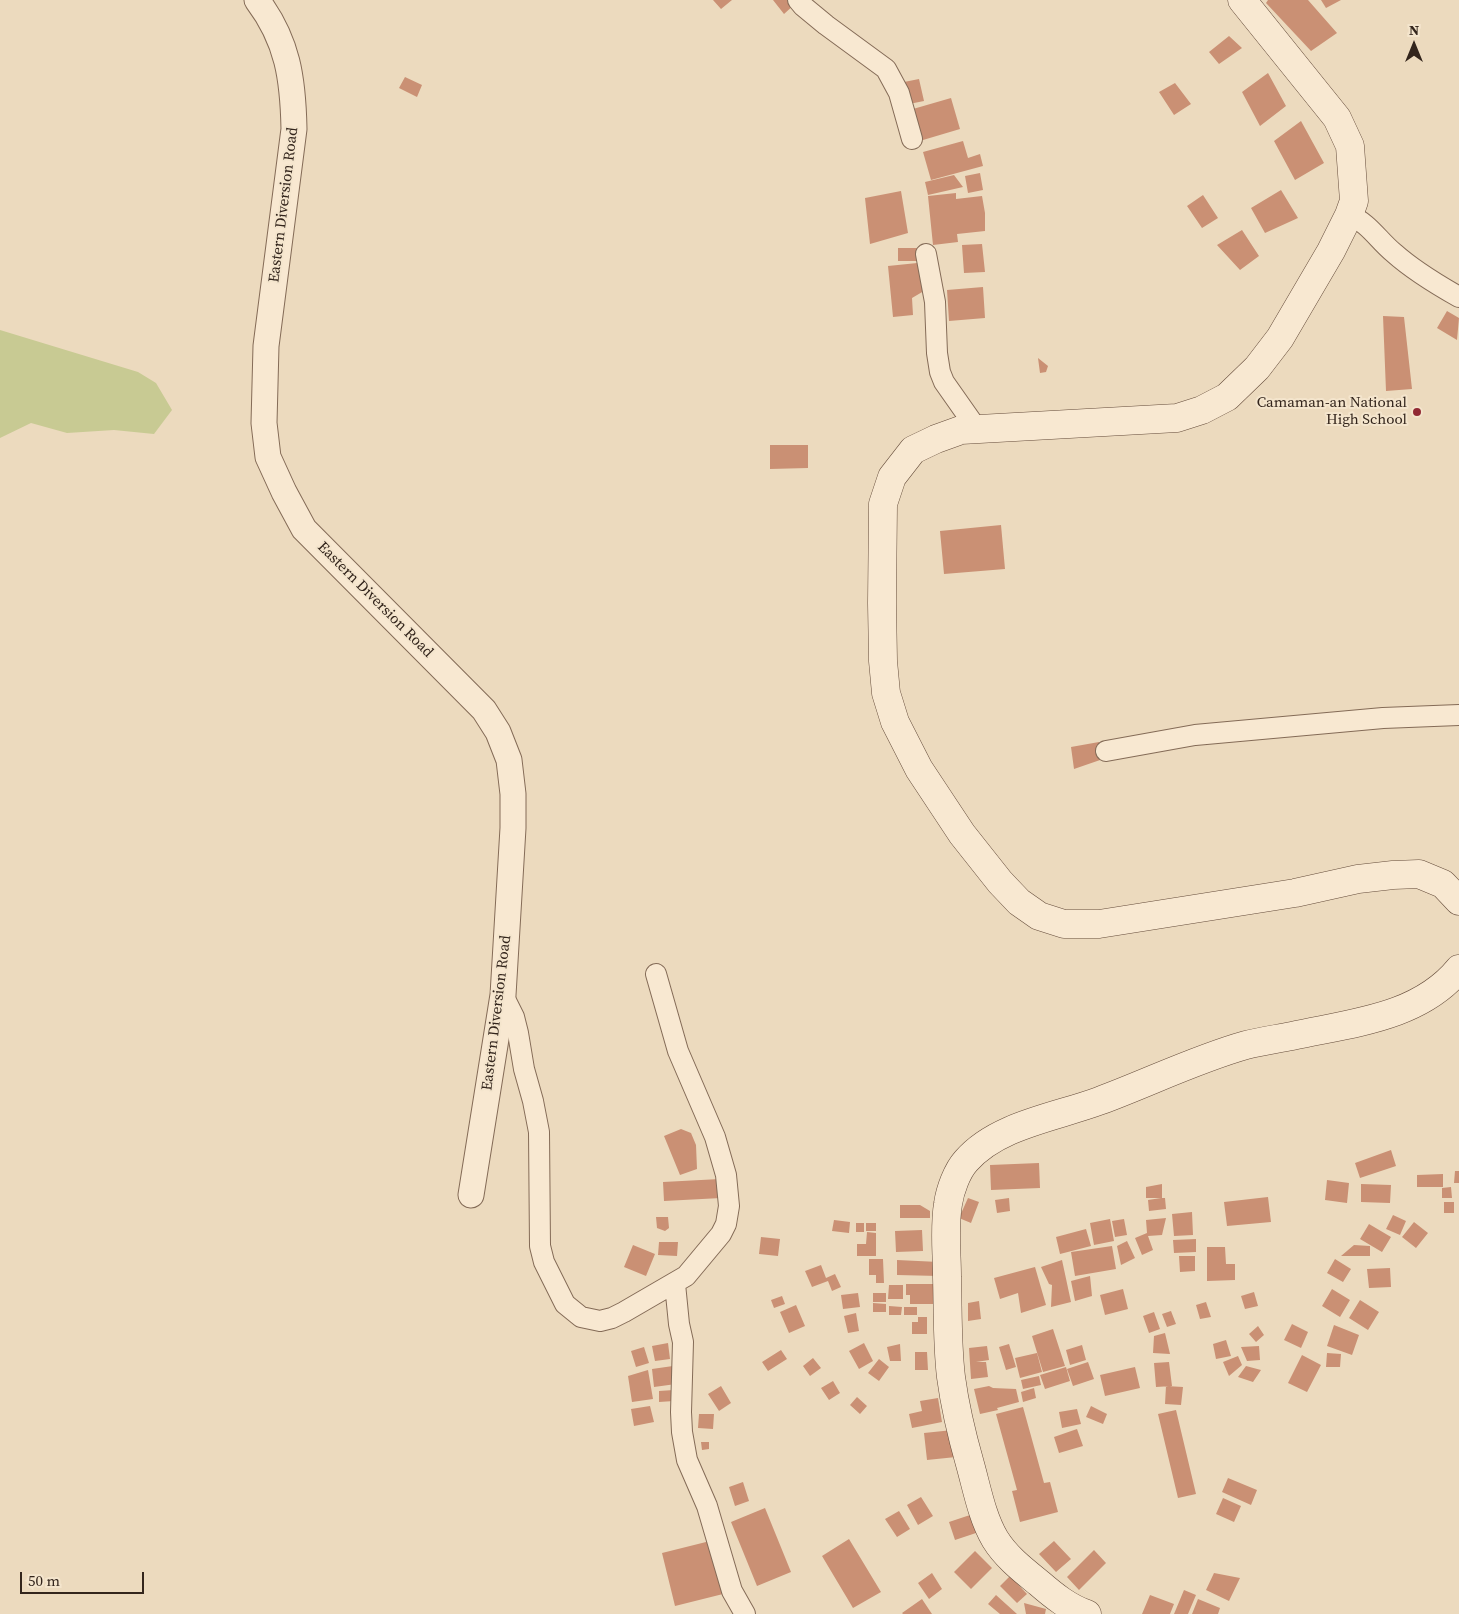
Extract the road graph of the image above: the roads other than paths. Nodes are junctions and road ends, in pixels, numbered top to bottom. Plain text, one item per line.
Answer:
1 (257, 0) edge
2 (798, 0) edge
3 (1242, 0) edge
4 (912, 139) dead end
5 (1350, 215) junction
6 (926, 254) dead end
7 (1459, 297) edge
8 (977, 430) junction
9 (1459, 715) edge
10 (1106, 751) dead end
11 (1459, 901) edge
12 (1459, 969) edge
13 (656, 974) dead end
14 (503, 995) junction
15 (471, 1195) dead end
16 (675, 1284) junction
17 (1080, 1613) edge
18 (745, 1614) edge

1 - 14 street, Eastern Diversion Road
2 - 4 street
3 - 5 main road
5 - 7 street
5 - 8 main road
6 - 8 street
8 - 11 main road
9 - 10 street
12 - 17 main road
13 - 16 street
14 - 15 street, Eastern Diversion Road
14 - 16 street
16 - 18 street

